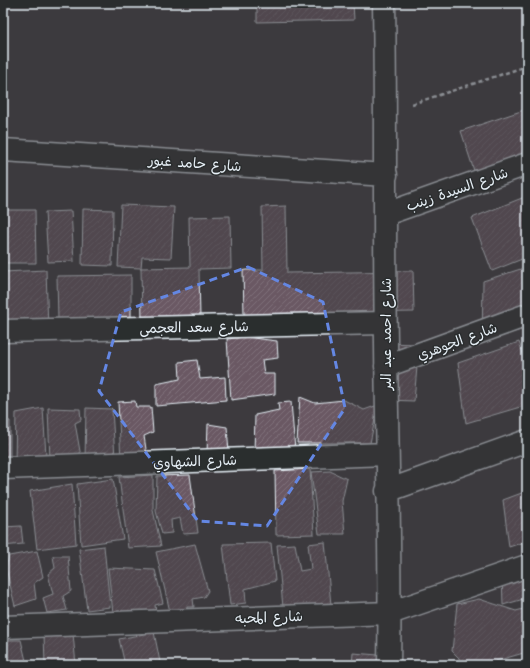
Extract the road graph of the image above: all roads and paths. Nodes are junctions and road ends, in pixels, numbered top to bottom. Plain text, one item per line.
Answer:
1 (384, 3) edge
2 (527, 66) edge
3 (386, 113) junction
4 (3, 150) edge
5 (527, 164) edge
6 (386, 175) junction
7 (386, 214) junction
8 (527, 315) edge
9 (386, 323) junction
10 (3, 331) edge
11 (386, 366) junction
12 (527, 441) edge
13 (387, 454) junction
14 (3, 468) edge
15 (387, 491) junction
16 (527, 566) edge
17 (390, 613) junction
18 (3, 627) edge
19 (389, 665) edge

1 - 3 street, شارع احمد عبد البر
2 - 3 path
3 - 6 street, شارع احمد عبد البر
4 - 6 street, شارع حامد غبور
5 - 7 street, شارع السيدة زينب
6 - 7 street, شارع احمد عبد البر
7 - 9 street, شارع احمد عبد البر
8 - 11 street, شارع الجوهري
9 - 10 street, شارع سعد العجمى
9 - 11 street, شارع احمد عبد البر
11 - 13 street, شارع احمد عبد البر
12 - 15 street
13 - 14 street, شارع الشهاوي
13 - 15 street, شارع احمد عبد البر
15 - 17 street, شارع احمد عبد البر
16 - 17 street, شارع المحبه
17 - 18 street, شارع المحبه
17 - 19 street, شارع احمد عبد البر

